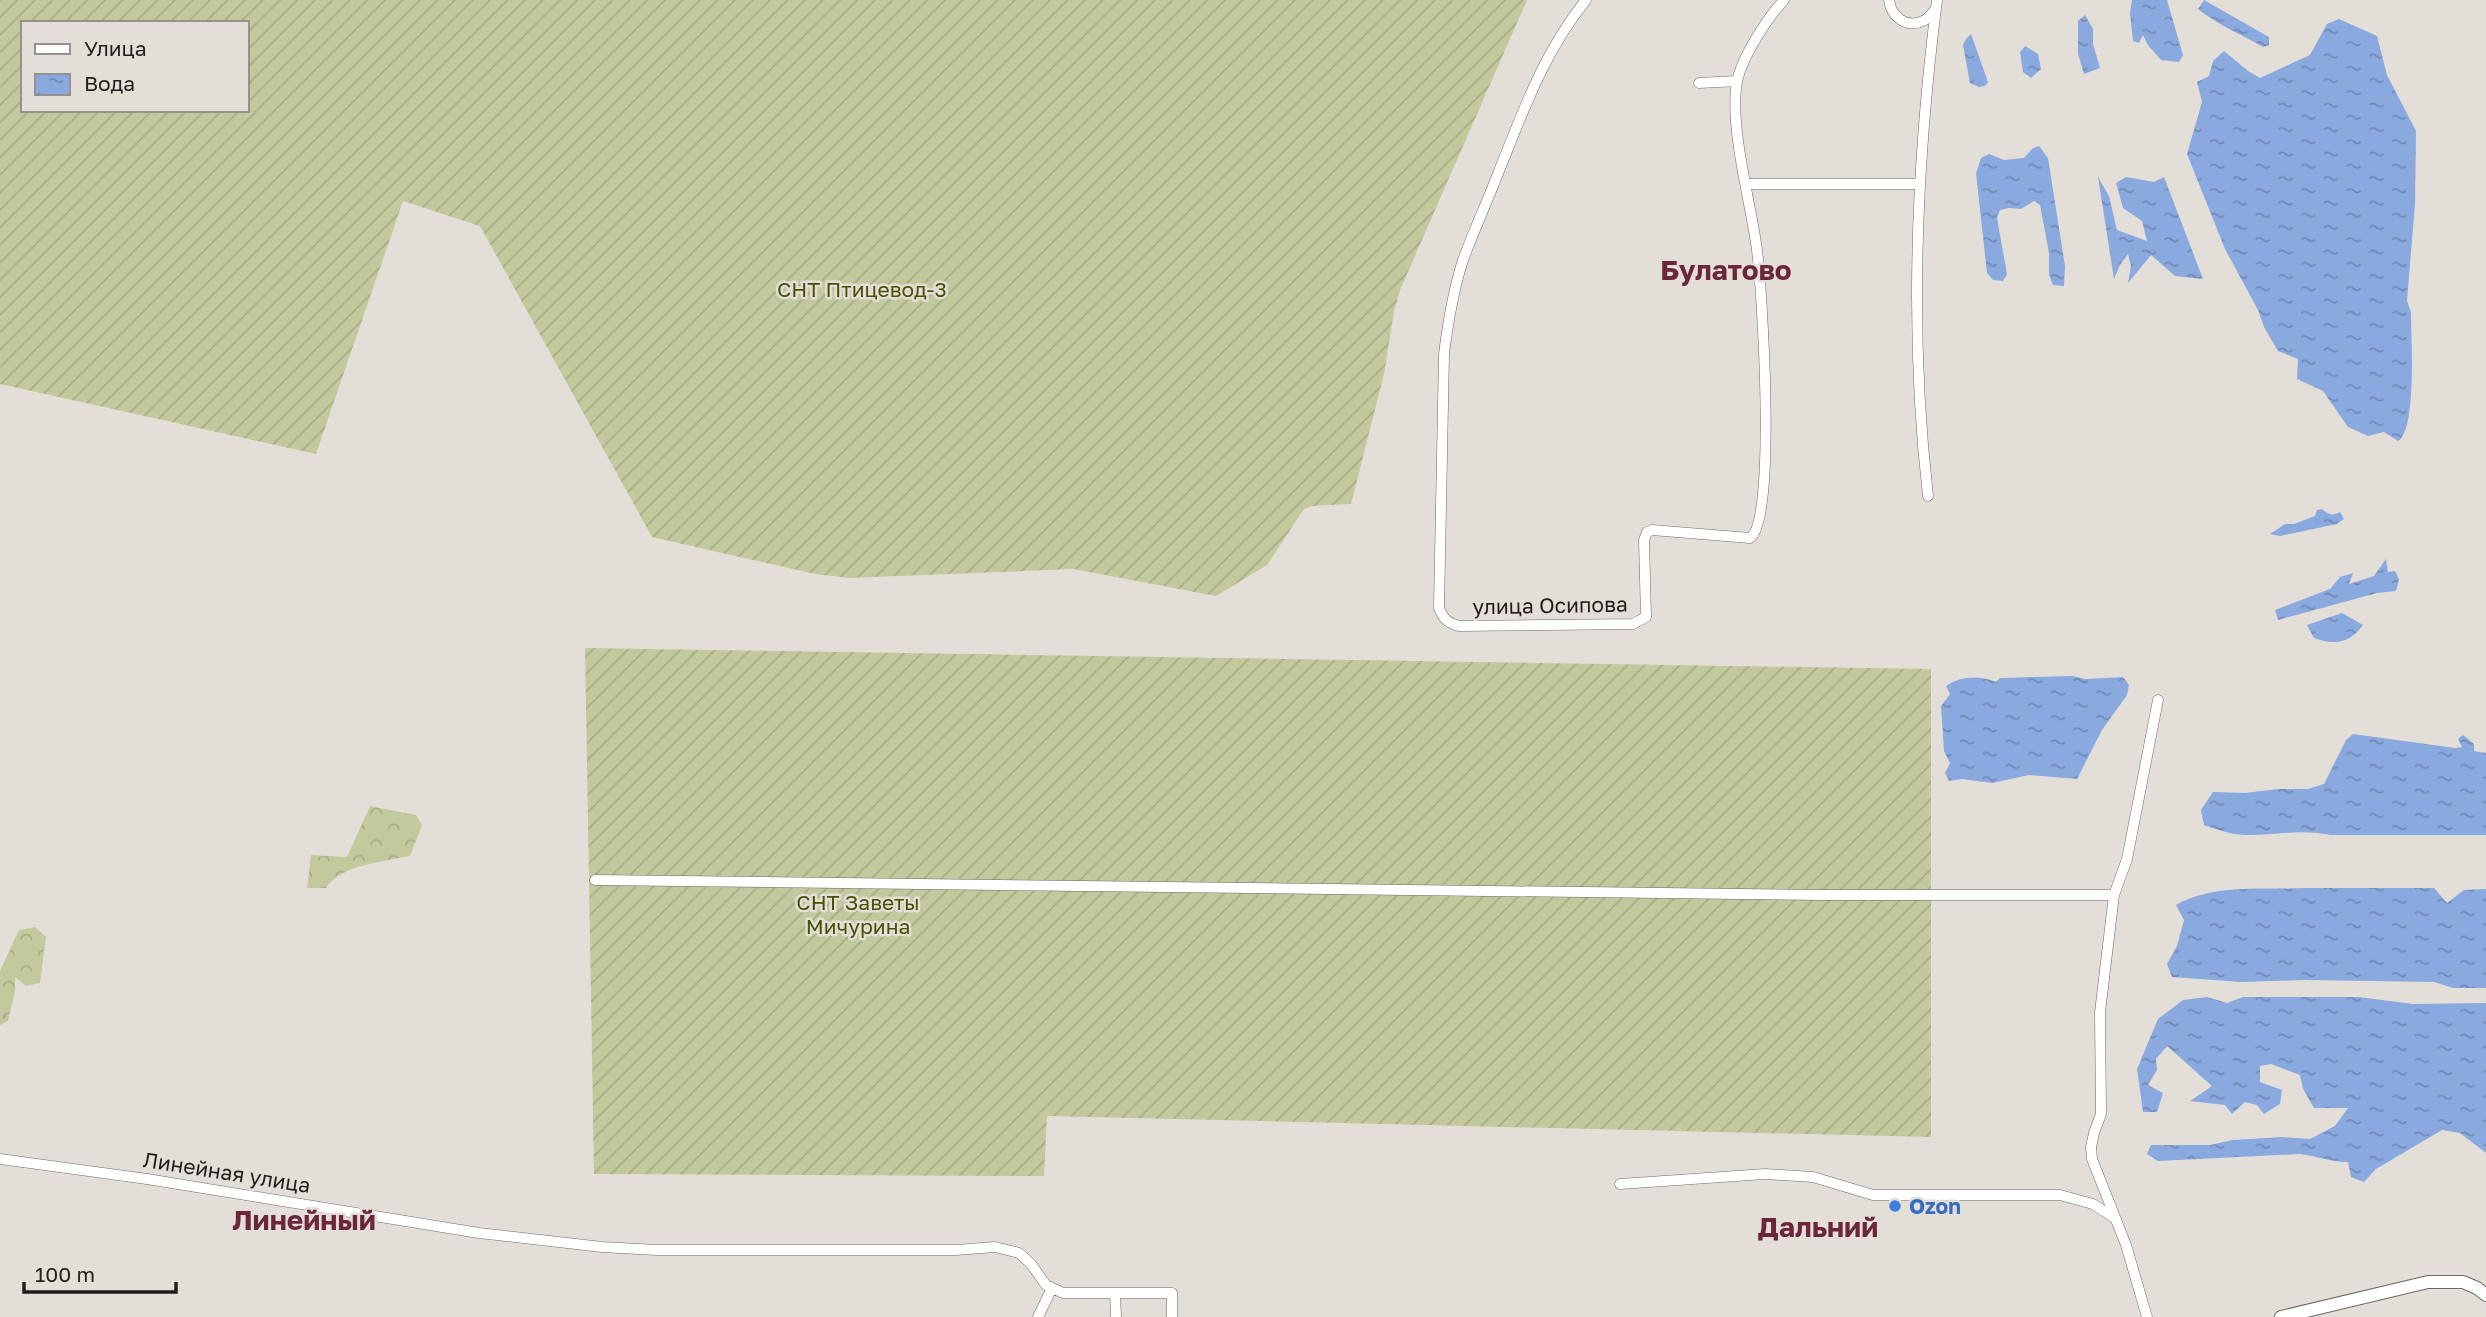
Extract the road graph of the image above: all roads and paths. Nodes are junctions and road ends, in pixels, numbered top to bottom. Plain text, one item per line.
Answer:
1 (1586, 0) edge
2 (1784, 0) edge
3 (1889, 0) edge
4 (1937, 4) edge
5 (1737, 81) junction
6 (1699, 83) dead end
7 (1746, 184) junction
8 (1919, 184) junction
9 (1928, 496) dead end
10 (2158, 700) dead end
11 (595, 880) dead end
12 (2114, 895) junction
13 (0, 1158) edge
14 (1620, 1184) dead end
15 (2116, 1219) junction
16 (1052, 1288) junction
17 (1115, 1293) junction
18 (2486, 1295) edge
19 (1038, 1317) edge
20 (1116, 1317) edge
21 (1171, 1317) edge
22 (2147, 1317) edge
23 (2281, 1317) edge

1 - 7 street, улица Осипова
2 - 5 street, улица Осипова
3 - 4 street
4 - 8 street
5 - 6 street
5 - 7 street, улица Осипова
7 - 8 street
8 - 9 street
10 - 12 street
11 - 12 street
12 - 15 street
13 - 16 street, Линейная улица
14 - 15 street
15 - 22 street
16 - 17 street
16 - 19 street
17 - 20 street
17 - 21 street
18 - 23 street

